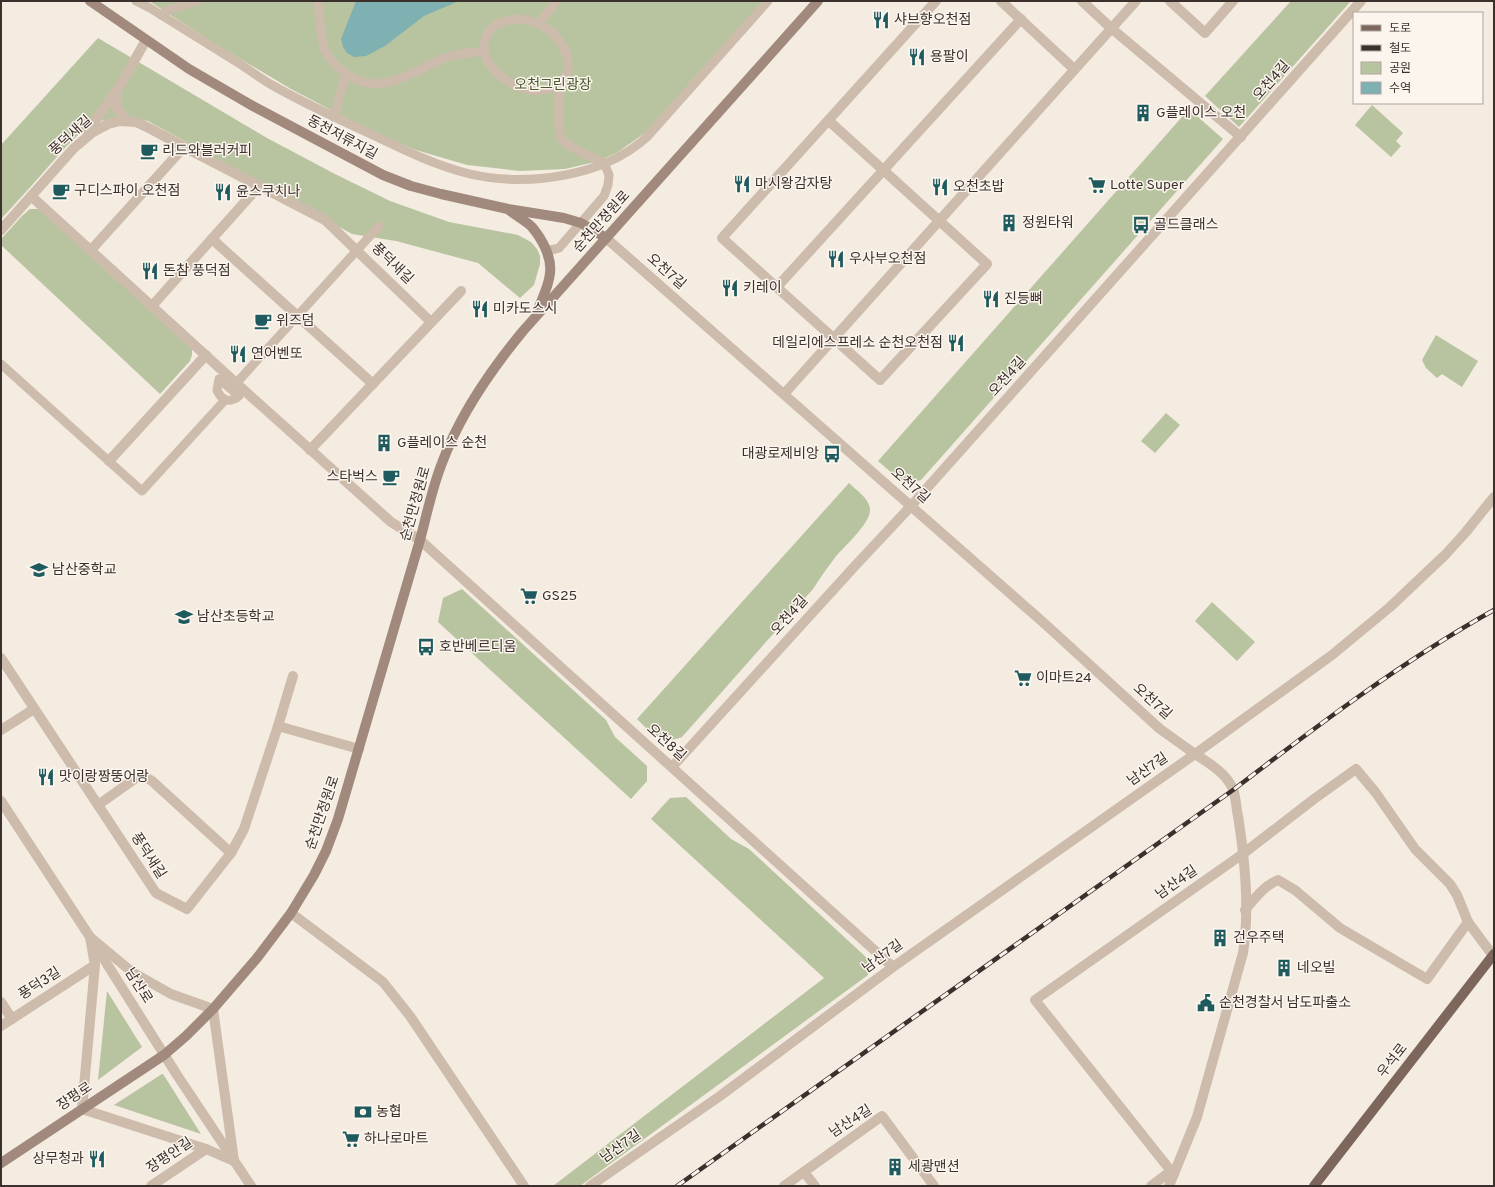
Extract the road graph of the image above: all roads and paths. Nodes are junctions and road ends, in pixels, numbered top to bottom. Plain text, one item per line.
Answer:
1 (90, 1) edge
2 (136, 1) edge
3 (198, 1) edge
4 (318, 1) edge
5 (556, 1) edge
6 (768, 1) edge
7 (818, 1) edge
8 (936, 1) edge
9 (1001, 1) edge
10 (1082, 1) edge
11 (1136, 1) edge
12 (1170, 1) edge
13 (1233, 1) edge
14 (1361, 1) edge
15 (161, 15) junction
16 (1021, 20) junction
17 (538, 24) junction
18 (1111, 28) junction
19 (146, 40) junction
20 (484, 51) junction
21 (1074, 69) junction
22 (346, 73) junction
23 (559, 83) junction
24 (117, 90) junction
25 (334, 117) junction
26 (127, 121) junction
27 (828, 121) junction
28 (1241, 137) junction
29 (184, 147) junction
30 (74, 148) junction
31 (604, 164) junction
32 (883, 170) junction
33 (259, 186) junction
34 (31, 196) junction
35 (508, 209) junction
36 (939, 221) junction
37 (581, 223) junction
38 (379, 226) dead end
39 (1, 230) edge
40 (606, 238) junction
41 (212, 239) junction
42 (91, 250) junction
43 (357, 250) junction
44 (546, 251) junction
45 (777, 287) junction
46 (461, 291) dead end
47 (152, 306) junction
48 (297, 316) junction
49 (534, 319) junction
50 (431, 322) junction
51 (834, 338) junction
52 (206, 355) junction
53 (1, 364) edge
54 (373, 384) junction
55 (234, 386) junction
56 (784, 394) junction
57 (225, 400) junction
58 (310, 450) junction
59 (109, 461) junction
60 (1494, 497) edge
61 (912, 506) junction
62 (420, 540) junction
63 (1, 658) edge
64 (292, 676) dead end
65 (34, 709) junction
66 (278, 726) junction
67 (1, 730) edge
68 (359, 749) junction
69 (1195, 754) junction
70 (672, 767) junction
71 (1, 801) edge
72 (98, 805) junction
73 (1244, 853) junction
74 (231, 854) junction
75 (1246, 910) junction
76 (291, 913) junction
77 (1468, 922) junction
78 (90, 936) junction
79 (1494, 956) edge
80 (95, 965) junction
81 (893, 967) junction
82 (1, 1002) edge
83 (213, 1009) junction
84 (12, 1019) junction
85 (1, 1026) edge
86 (164, 1055) junction
87 (82, 1109) junction
88 (206, 1149) junction
89 (234, 1161) junction
90 (1, 1163) edge
91 (804, 1172) junction
92 (1173, 1172) junction
93 (151, 1186) edge
94 (251, 1186) edge
95 (524, 1186) edge
96 (590, 1186) edge
97 (784, 1186) edge
98 (815, 1186) edge
99 (934, 1186) edge
100 (1151, 1186) edge
101 (1169, 1186) edge
102 (1314, 1186) edge

1 - 19 main road, 동천저류지길
2 - 15 street
3 - 15 street
4 - 22 street
5 - 17 street
6 - 31 street
7 - 40 main road, 순천만정원로
8 - 27 street
9 - 16 street
10 - 18 street
11 - 18 street
12 - 13 street
14 - 28 street, 오천4길
15 - 25 street
16 - 21 street
16 - 32 street
17 - 20 street
17 - 23 street
18 - 21 street
18 - 28 street
19 - 24 street
19 - 35 main road, 동천저류지길
20 - 22 street
20 - 23 street
21 - 36 street
22 - 25 street
23 - 31 street
24 - 26 street
24 - 30 street
25 - 31 street
26 - 29 street, 풍덕새길
26 - 30 street, 풍덕새길
27 - 32 street
27 - 45 street
28 - 61 street, 오천4길
29 - 33 street, 풍덕새길
29 - 42 street
30 - 34 street, 풍덕새길
31 - 37 street
32 - 36 street
32 - 45 street
33 - 41 street
33 - 43 street, 풍덕새길
34 - 39 street, 풍덕새길
34 - 42 street
35 - 37 main road, 동천저류지길
35 - 44 main road
36 - 51 street
36 - 51 street
37 - 40 main road, 동천저류지길
37 - 44 street
38 - 43 street
40 - 49 main road, 순천만정원로
40 - 56 street, 오천7길
41 - 47 street
41 - 48 street
42 - 47 street
43 - 48 street
43 - 50 street, 풍덕새길
44 - 49 main road
45 - 51 street
46 - 50 street
47 - 52 street
48 - 54 street
48 - 55 street
49 - 62 main road, 순천만정원로
50 - 54 street
51 - 56 street
52 - 55 street
52 - 59 street
53 - 59 street
54 - 58 street
55 - 57 street
55 - 57 street
55 - 58 street
56 - 61 street, 오천7길
57 - 59 street
58 - 62 street
60 - 69 street, 남산7길
61 - 69 street, 오천7길
61 - 70 street, 오천4길
62 - 68 main road, 순천만정원로
62 - 70 street, 오천8길
63 - 65 street, 풍덕새길
64 - 66 street, 풍덕새길
65 - 67 street
65 - 72 street, 풍덕새길
66 - 68 street
66 - 74 street, 풍덕새길
68 - 76 main road, 순천만정원로
69 - 73 street, 오천7길
69 - 81 street, 남산7길
70 - 81 street, 오천8길
71 - 78 street, 남산로
72 - 74 street
72 - 74 street, 풍덕새길
73 - 75 street, 오천7길
73 - 77 street, 남산4길
73 - 92 street, 남산4길
75 - 77 street
75 - 92 street, 오천7길
76 - 83 main road, 순천만정원로
76 - 95 street
77 - 79 street
78 - 80 street
78 - 83 street
78 - 86 street, 남산로
79 - 102 main road, 우석로
80 - 84 street, 풍덕3길
80 - 87 street
81 - 96 street, 남산7길
82 - 84 street
83 - 86 main road, 순천만정원로
83 - 89 street
84 - 85 street, 풍덕3길
86 - 87 main road, 장평로
86 - 89 street, 남산로
87 - 88 street
87 - 90 main road, 장평로
88 - 89 street
88 - 93 street, 장평안길
89 - 94 street, 남산로
91 - 97 street, 남산4길
91 - 98 street
91 - 99 street, 남산4길
92 - 100 street
92 - 101 street, 오천7길

